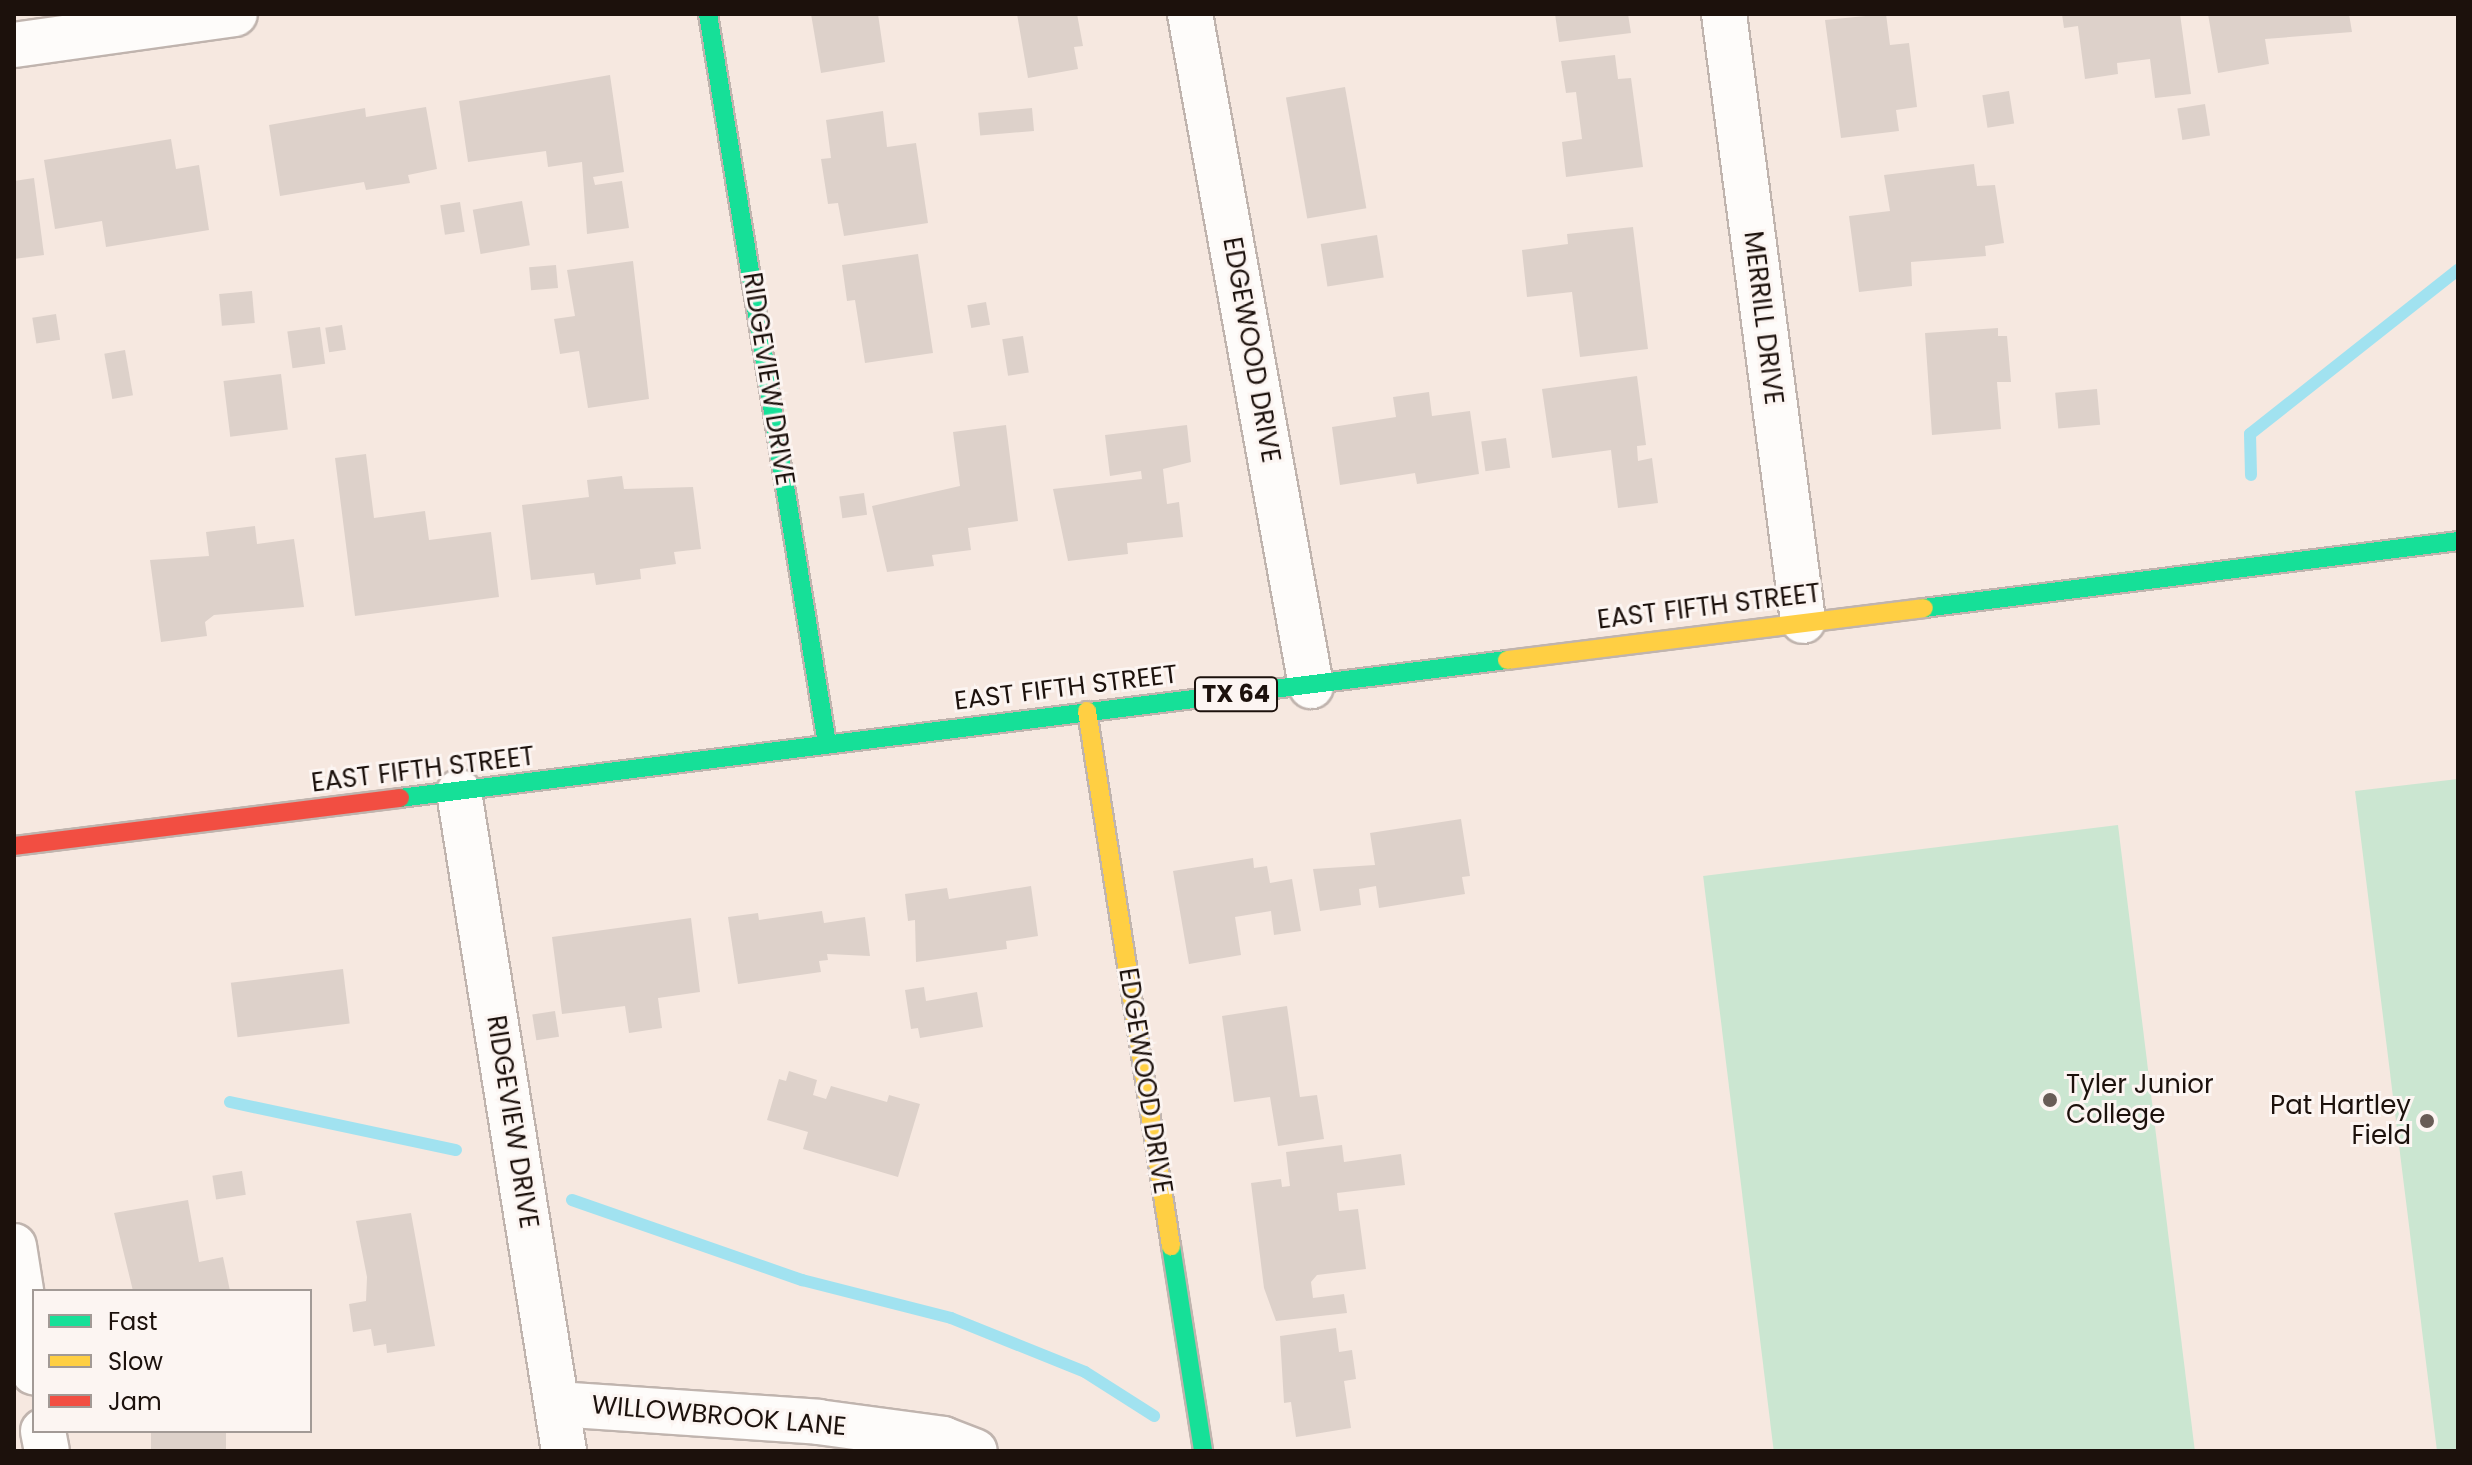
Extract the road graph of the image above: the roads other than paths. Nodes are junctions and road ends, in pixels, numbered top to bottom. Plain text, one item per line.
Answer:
1 (235, 14) edge
2 (708, 14) edge
3 (1190, 14) edge
4 (1724, 14) edge
5 (14, 45) edge
6 (2458, 541) edge
7 (1803, 621) junction
8 (1311, 686) junction
9 (1087, 711) junction
10 (827, 744) junction
11 (459, 792) junction
12 (14, 846) edge
13 (14, 1246) edge
14 (32, 1359) edge
15 (557, 1404) junction
16 (564, 1451) edge
17 (975, 1451) edge
18 (1203, 1451) edge

1 - 5 street
2 - 10 main road, RIDGEVIEW DRIVE
3 - 8 street, EDGEWOOD DRIVE
4 - 7 street, MERRILL DRIVE
6 - 7 main road, EAST FIFTH STREET / TX 64
7 - 8 main road, EAST FIFTH STREET / TX 64
8 - 9 main road, EAST FIFTH STREET / TX 64
9 - 10 main road, EAST FIFTH STREET / TX 64
9 - 18 main road, EDGEWOOD DRIVE
10 - 11 main road, EAST FIFTH STREET / TX 64
11 - 12 main road, EAST FIFTH STREET / TX 64
11 - 15 street, RIDGEVIEW DRIVE
13 - 14 street
15 - 16 street, RIDGEVIEW DRIVE
15 - 17 street, WILLOWBROOK LANE

